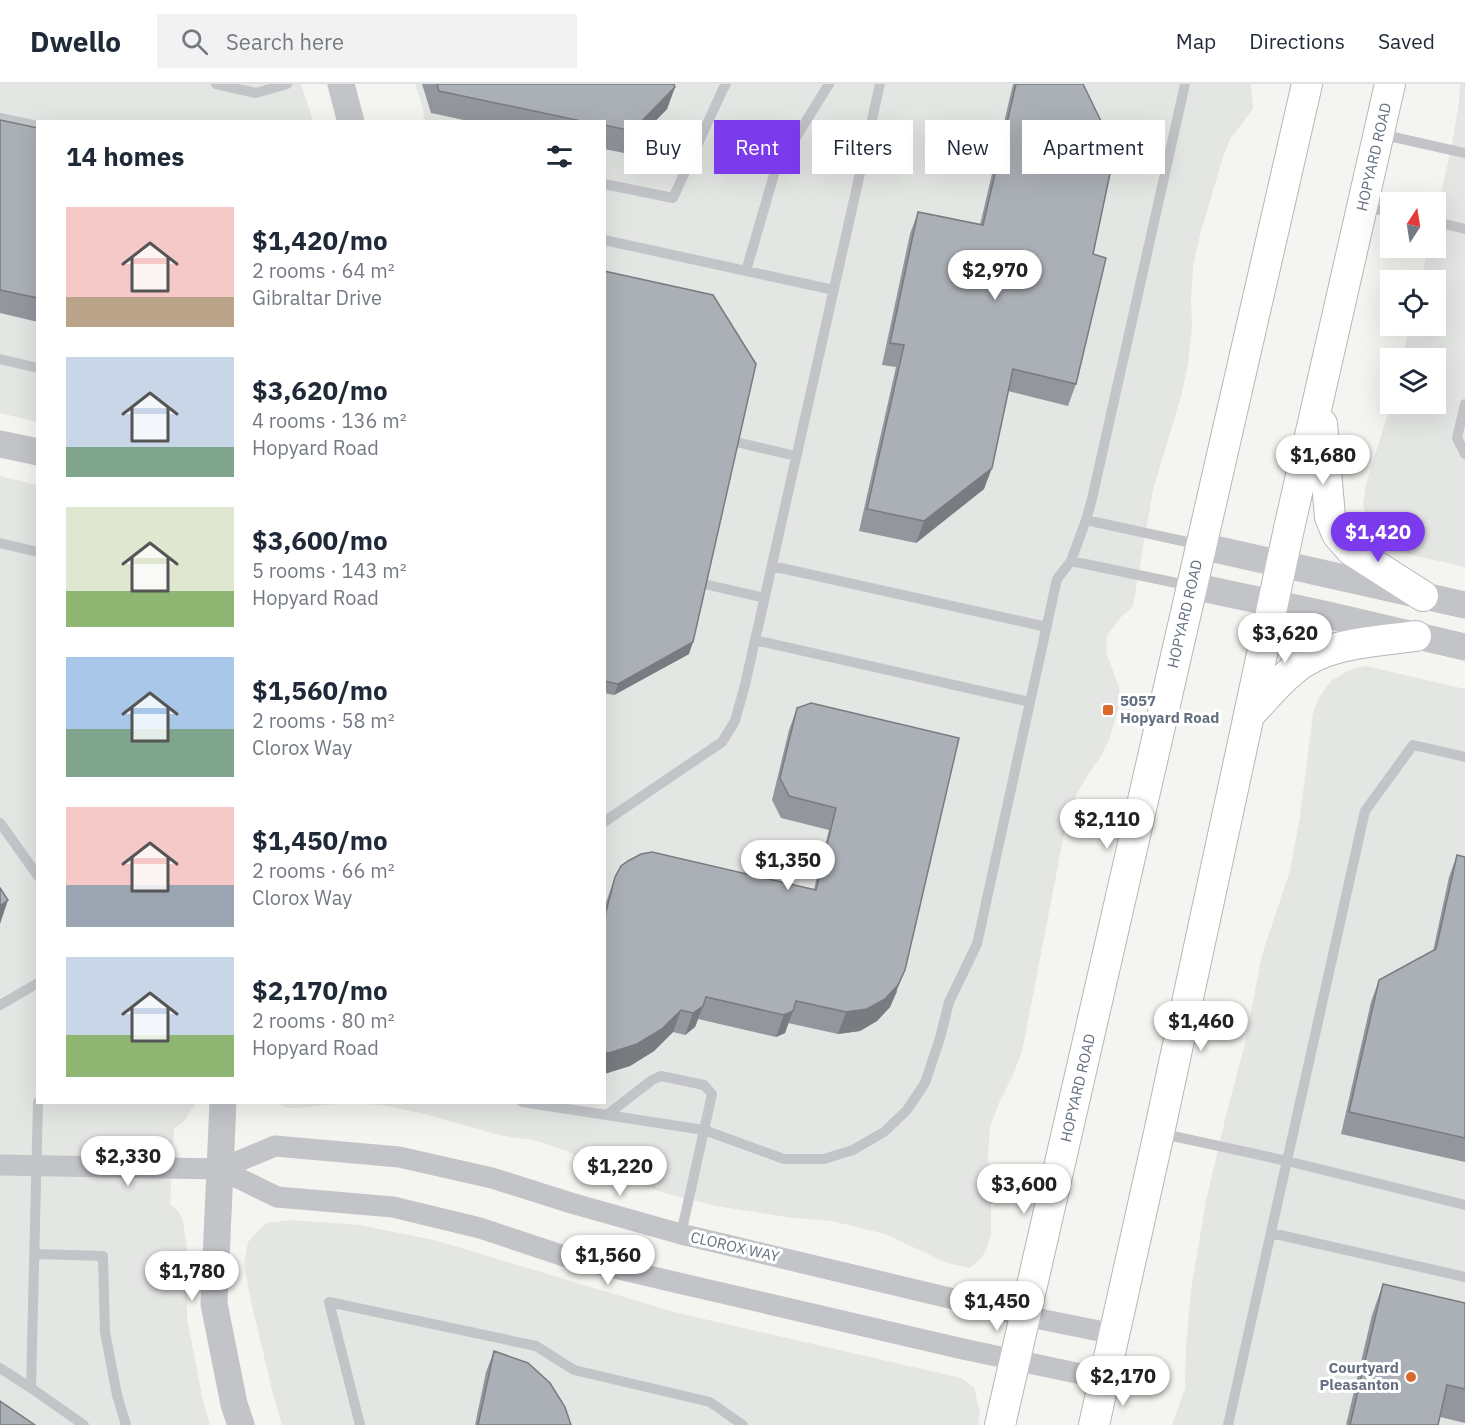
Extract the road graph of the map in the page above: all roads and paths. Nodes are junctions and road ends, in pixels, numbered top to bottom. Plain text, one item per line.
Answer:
1 (216, 84) edge
2 (287, 84) edge
3 (341, 84) edge
4 (726, 84) edge
5 (829, 84) edge
6 (880, 84) edge
7 (1185, 84) edge
8 (1307, 84) edge
9 (1390, 84) edge
10 (0, 118) edge
11 (350, 120) edge
12 (36, 126) edge
13 (1379, 134) junction
14 (1465, 153) edge
15 (606, 184) edge
16 (1376, 209) edge
17 (1446, 224) edge
18 (1465, 229) edge
19 (606, 240) edge
20 (746, 271) junction
21 (834, 290) junction
22 (0, 359) edge
23 (36, 368) edge
24 (1320, 397) junction
25 (1465, 404) edge
26 (736, 442) edge
27 (0, 444) edge
28 (36, 452) edge
29 (1465, 453) edge
30 (796, 456) junction
31 (1086, 520) junction
32 (0, 543) edge
33 (1201, 546) junction
34 (36, 552) edge
35 (1071, 561) junction
36 (1281, 564) junction
37 (772, 567) junction
38 (704, 584) edge
39 (1192, 586) junction
40 (1423, 596) junction
41 (765, 598) junction
42 (1273, 604) junction
43 (1465, 605) edge
44 (1047, 627) junction
45 (1416, 636) junction
46 (755, 640) junction
47 (1465, 647) edge
48 (1030, 702) junction
49 (1249, 715) junction
50 (1465, 757) edge
51 (606, 821) edge
52 (0, 823) edge
53 (36, 873) edge
54 (36, 984) edge
55 (0, 1005) edge
56 (38, 1104) edge
57 (223, 1104) edge
58 (535, 1104) edge
59 (607, 1115) junction
60 (704, 1130) junction
61 (1159, 1133) junction
62 (1287, 1161) junction
63 (0, 1165) edge
64 (37, 1166) junction
65 (220, 1169) junction
66 (1465, 1205) edge
67 (1271, 1233) junction
68 (681, 1234) junction
69 (35, 1254) junction
70 (1465, 1277) edge
71 (1025, 1316) junction
72 (1114, 1334) junction
73 (1014, 1360) junction
74 (0, 1368) edge
75 (1105, 1378) junction
76 (31, 1388) junction
77 (84, 1425) edge
78 (126, 1425) edge
79 (241, 1425) edge
80 (360, 1425) edge
81 (743, 1425) edge
82 (1000, 1425) edge
83 (1094, 1425) edge
84 (1228, 1425) edge

1 - 2 lane
3 - 11 street
4 - 15 lane
5 - 20 lane
6 - 21 lane
7 - 31 lane
8 - 33 main road, HOPYARD ROAD
9 - 13 main road, HOPYARD ROAD
10 - 12 lane
13 - 14 lane
13 - 16 main road, HOPYARD ROAD
16 - 24 main road, HOPYARD ROAD
17 - 18 lane
19 - 20 lane
20 - 21 lane
21 - 30 lane
22 - 23 lane
24 - 36 main road, HOPYARD ROAD
24 - 40 main road
25 - 29 lane
26 - 30 lane
27 - 28 street
30 - 37 lane
31 - 33 lane
31 - 35 lane
32 - 34 lane
33 - 36 street
33 - 39 main road, HOPYARD ROAD
35 - 39 lane
35 - 44 lane
36 - 40 street
36 - 42 main road, HOPYARD ROAD
37 - 41 lane
37 - 44 lane
38 - 41 lane
39 - 42 street
39 - 71 main road, HOPYARD ROAD
40 - 43 street
41 - 46 lane
42 - 45 street
42 - 49 main road, HOPYARD ROAD
44 - 48 lane
45 - 47 street
45 - 49 main road
46 - 48 lane
46 - 51 lane
48 - 60 lane
49 - 61 main road, HOPYARD ROAD
50 - 62 lane
52 - 53 lane
54 - 55 lane
56 - 64 lane
57 - 65 street
58 - 59 lane
59 - 60 lane
59 - 60 lane
60 - 68 lane
61 - 62 lane
61 - 72 main road, HOPYARD ROAD
62 - 66 lane
62 - 67 lane
63 - 64 street, CLOROX WAY
64 - 65 street, CLOROX WAY
64 - 69 lane
65 - 68 street, CLOROX WAY
65 - 73 street, CLOROX WAY
65 - 79 street
67 - 70 lane
67 - 84 lane
68 - 71 street, CLOROX WAY
69 - 76 lane
69 - 78 lane
71 - 72 street, CLOROX WAY
71 - 73 main road, HOPYARD ROAD
72 - 75 main road, HOPYARD ROAD
73 - 75 street, CLOROX WAY
73 - 82 main road, HOPYARD ROAD
74 - 76 lane
75 - 83 main road, HOPYARD ROAD
76 - 77 lane
80 - 81 lane

